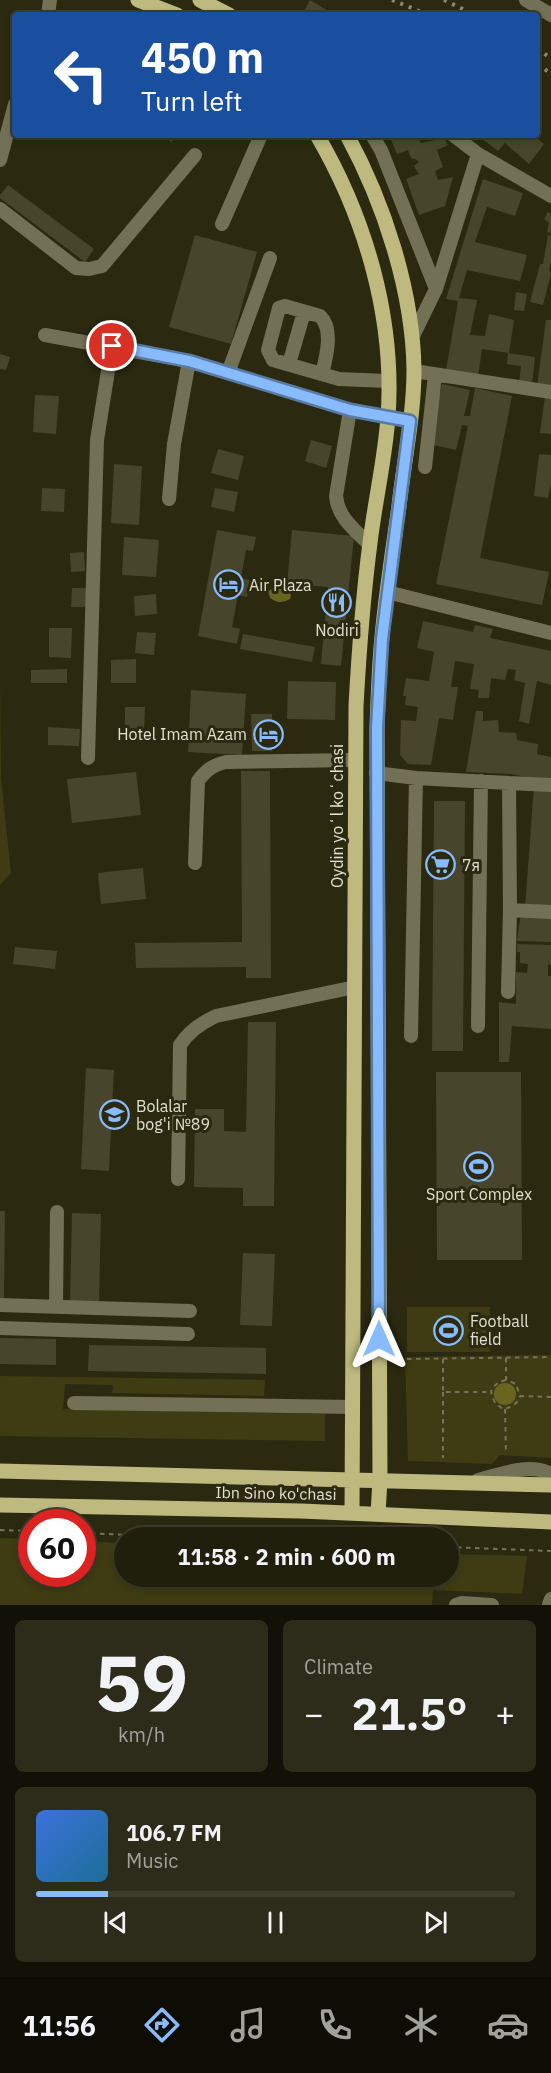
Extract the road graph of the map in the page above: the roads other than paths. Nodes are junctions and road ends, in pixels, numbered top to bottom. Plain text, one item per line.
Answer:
1 (138, 0) edge
2 (200, 0) edge
3 (526, 0) edge
4 (169, 12) edge
5 (223, 12) edge
6 (551, 15) edge
7 (12, 115) edge
8 (260, 138) edge
9 (319, 138) edge
10 (348, 138) edge
11 (374, 138) edge
12 (457, 138) edge
13 (478, 154) junction
14 (195, 155) dead end
15 (0, 160) edge
16 (551, 196) edge
17 (0, 209) edge
18 (222, 224) dead end
19 (270, 258) dead end
20 (436, 289) junction
21 (304, 312) junction
22 (45, 335) dead end
23 (412, 338) junction
24 (112, 346) junction
25 (189, 361) junction
26 (289, 364) junction
27 (414, 372) junction
28 (228, 373) junction
29 (322, 374) junction
30 (435, 375) junction
31 (388, 381) junction
32 (551, 392) edge
33 (350, 410) junction
34 (388, 417) junction
35 (410, 421) junction
36 (407, 443) junction
37 (427, 444) junction
38 (425, 468) dead end
39 (169, 499) dead end
40 (369, 544) junction
41 (387, 592) junction
42 (551, 633) edge
43 (88, 758) dead end
44 (354, 760) junction
45 (376, 773) junction
46 (416, 778) junction
47 (480, 782) junction
48 (509, 783) junction
49 (551, 785) edge
50 (195, 863) dead end
51 (510, 910) junction
52 (551, 912) edge
53 (355, 987) junction
54 (508, 992) dead end
55 (478, 1026) dead end
56 (411, 1036) dead end
57 (178, 1179) dead end
58 (57, 1212) dead end
59 (0, 1305) edge
60 (60, 1307) junction
61 (190, 1311) dead end
62 (0, 1328) edge
63 (62, 1331) junction
64 (188, 1334) dead end
65 (74, 1403) dead end
66 (353, 1407) junction
67 (0, 1471) edge
68 (551, 1474) edge
69 (352, 1480) junction
70 (380, 1480) junction
71 (472, 1482) junction
72 (551, 1485) edge
73 (0, 1505) edge
74 (352, 1513) junction
75 (378, 1514) junction
76 (551, 1522) edge
77 (551, 1599) edge
78 (456, 1605) edge
79 (492, 1605) edge
80 (549, 1605) edge

1 - 4 main road
2 - 5 main road
3 - 6 street
7 - 15 street
8 - 18 street
9 - 31 main road, Oydin yoʻl koʻchasi
10 - 23 main road
11 - 20 street
12 - 13 street
13 - 16 street
13 - 20 street
14 - 17 street
19 - 28 street
20 - 23 street
21 - 26 street
21 - 26 street
21 - 29 street
22 - 24 street
23 - 27 main road
24 - 25 street
24 - 43 street
25 - 28 street
25 - 39 street
26 - 29 street
27 - 30 street
27 - 35 main road
28 - 33 street
29 - 31 street
30 - 32 street
30 - 37 street
31 - 34 main road, Oydin yoʻl koʻchasi
33 - 34 street
33 - 40 street
34 - 35 street
34 - 40 main road, Oydin yoʻl koʻchasi
35 - 36 main road
36 - 37 street
36 - 41 main road
37 - 38 street
40 - 44 main road, Oydin yoʻl koʻchasi
41 - 42 street
41 - 45 main road
44 - 50 street
44 - 53 main road, Oydin yoʻl koʻchasi
45 - 46 street
45 - 70 main road
46 - 47 street
46 - 56 street
47 - 48 street
47 - 55 street
48 - 49 street
48 - 51 street
51 - 52 street
51 - 54 street
53 - 57 street
53 - 66 main road, Oydin yoʻl koʻchasi
58 - 60 street
59 - 60 street
60 - 61 street
60 - 63 street
62 - 63 street
63 - 64 street
65 - 66 street
66 - 69 main road, Oydin yoʻl koʻchasi
67 - 69 main road, Ibn Sino ko'chasi
68 - 71 street
69 - 70 main road, Ibn Sino ko'chasi
69 - 74 main road, Oydin yoʻl koʻchasi
70 - 71 main road, Ibn Sino ko'chasi
70 - 75 main road
71 - 72 main road, Ibn Sino ko'chasi
73 - 74 main road, Ibn Sino ko'chasi
74 - 75 main road, Ibn Sino ko'chasi
75 - 76 main road, Ibn Sino ko'chasi
77 - 80 street
78 - 79 street

